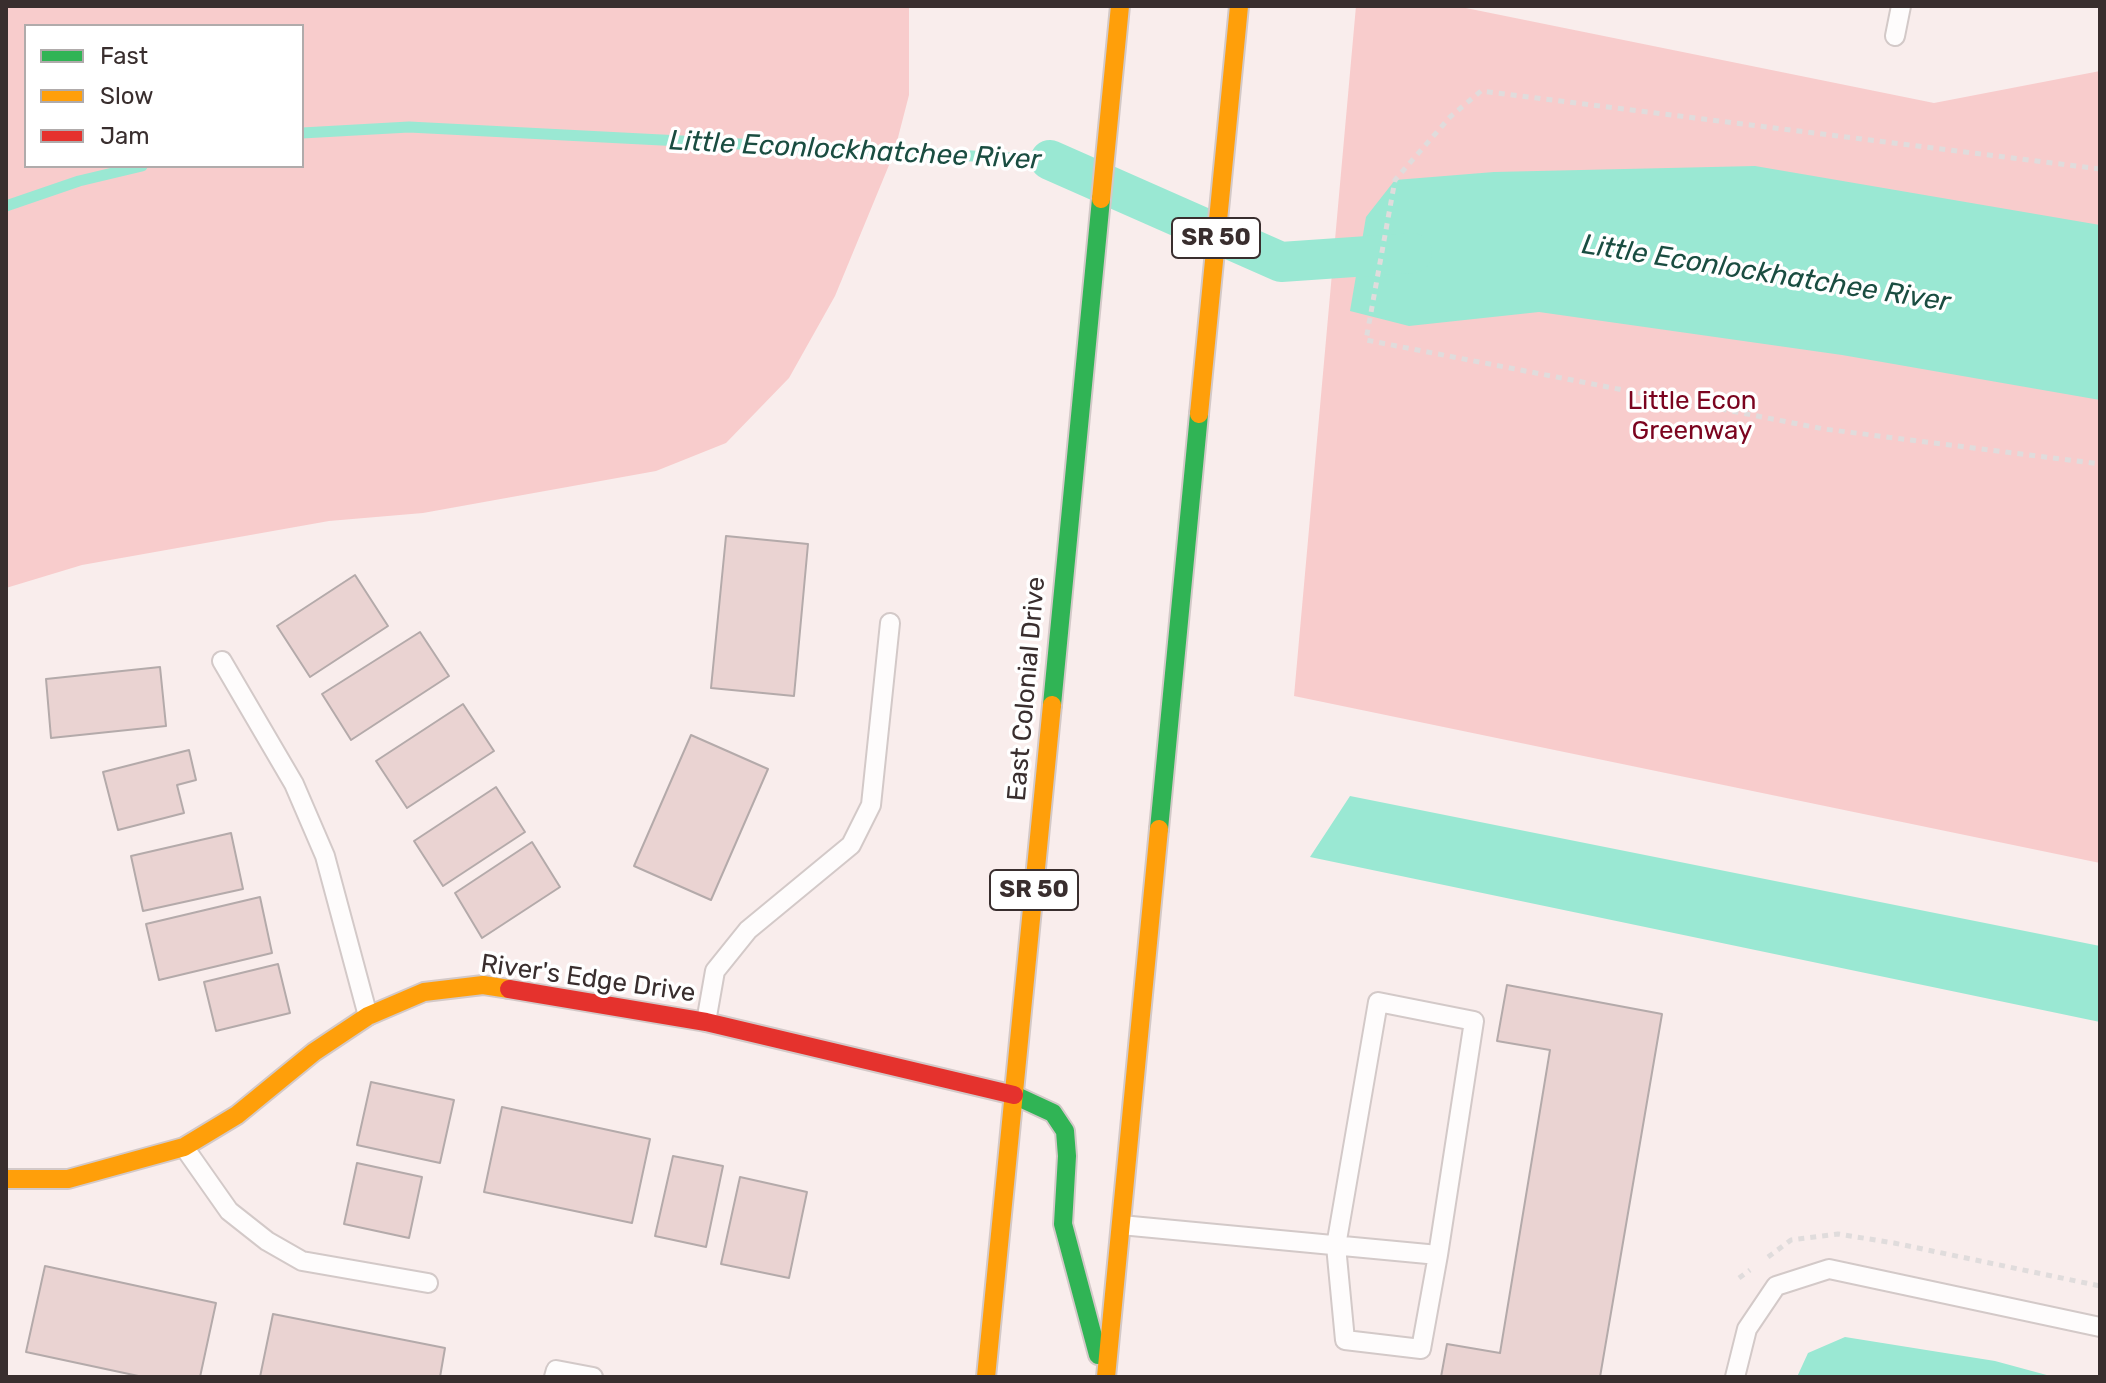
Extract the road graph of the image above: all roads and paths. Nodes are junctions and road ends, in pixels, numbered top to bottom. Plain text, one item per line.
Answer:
1 (1120, 6) edge
2 (1239, 6) edge
3 (1901, 6) edge
4 (1895, 36) dead end
5 (2100, 169) edge
6 (2100, 464) edge
7 (890, 623) dead end
8 (222, 661) dead end
9 (368, 1016) junction
10 (706, 1022) junction
11 (1014, 1095) junction
12 (184, 1147) junction
13 (6, 1179) edge
14 (1121, 1225) junction
15 (1336, 1246) junction
16 (1438, 1255) junction
17 (428, 1283) dead end
18 (2100, 1327) edge
19 (554, 1377) edge
20 (593, 1377) edge
21 (986, 1377) edge
22 (1105, 1377) edge
23 (1735, 1377) edge

1 - 11 main road, East Colonial Drive / SR 50
2 - 14 main road, SR 50
3 - 4 lane
5 - 6 path
7 - 10 lane
8 - 9 lane
9 - 10 main road, River's Edge Drive
9 - 12 main road, River's Edge Drive
10 - 11 main road, River's Edge Drive
11 - 21 main road, East Colonial Drive / SR 50
11 - 22 main road, River's Edge Drive
12 - 13 main road, River's Edge Drive
12 - 17 lane
14 - 15 lane
14 - 22 main road, SR 50
15 - 16 lane
15 - 16 lane
15 - 16 lane
18 - 23 lane
19 - 20 lane

